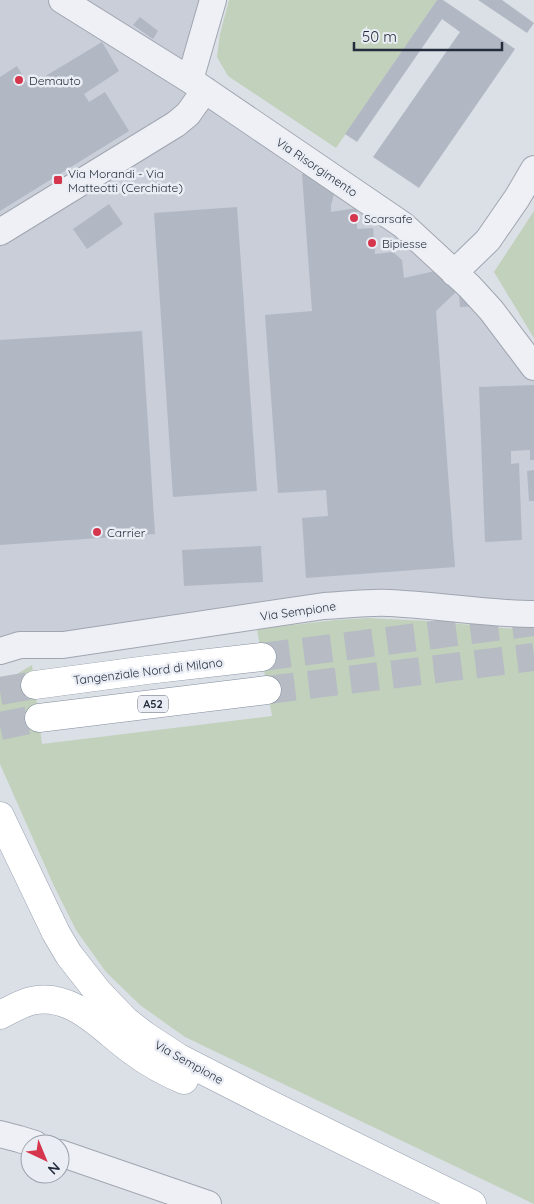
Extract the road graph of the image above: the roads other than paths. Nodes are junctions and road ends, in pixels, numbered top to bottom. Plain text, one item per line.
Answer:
1 (62, 0) edge
2 (213, 0) edge
3 (198, 85) junction
4 (534, 169) edge
5 (0, 232) edge
6 (454, 273) junction
7 (534, 367) edge
8 (534, 614) edge
9 (63, 645) junction
10 (0, 651) edge
11 (262, 657) tunnel mouth
12 (0, 665) edge
13 (35, 685) tunnel mouth
14 (266, 690) tunnel mouth
15 (39, 718) tunnel mouth
16 (0, 816) edge
17 (0, 1015) edge
18 (267, 1103) junction
19 (70, 1156) edge
20 (208, 1204) edge
21 (472, 1204) edge

1 - 3 street, Via Risorgimento
2 - 3 street
3 - 5 street
3 - 6 street, Via Risorgimento
4 - 6 street
6 - 7 street, Via Risorgimento
8 - 9 street, Via Sempione
9 - 10 street, Via Sempione
9 - 12 street, Via Sempione
11 - 13 main road, Tangenziale Nord di Milano
14 - 15 main road, A52
16 - 18 main road, Via Sempione
17 - 18 main road
18 - 21 main road, Via Sempione
19 - 20 street

